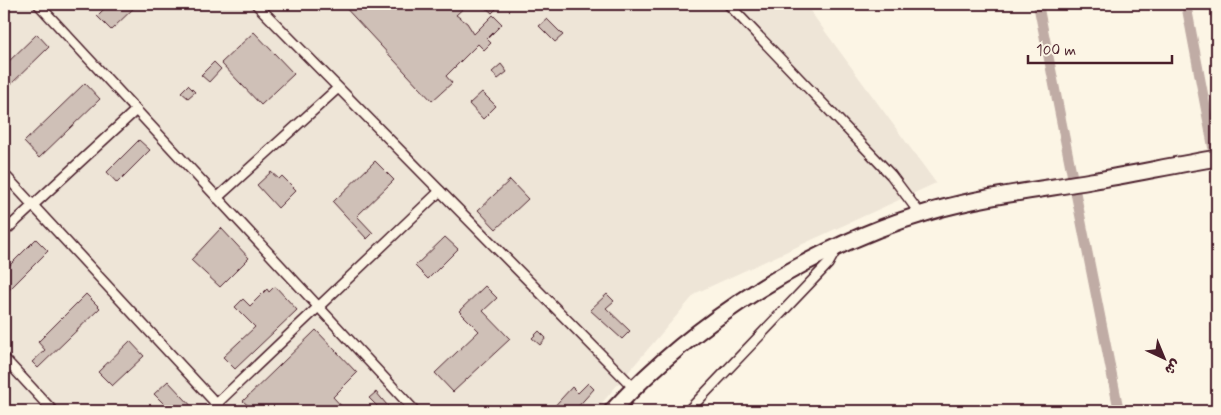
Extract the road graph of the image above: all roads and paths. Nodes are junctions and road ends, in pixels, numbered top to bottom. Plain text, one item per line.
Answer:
1 (38, 4) edge
2 (256, 4) edge
3 (728, 4) edge
4 (338, 88) junction
5 (136, 110) junction
6 (1217, 158) edge
7 (4, 174) edge
8 (440, 191) junction
9 (217, 198) junction
10 (33, 205) junction
11 (921, 215) junction
12 (4, 232) edge
13 (837, 248) junction
14 (318, 307) junction
15 (4, 358) edge
16 (635, 389) junction
17 (220, 408) edge
18 (53, 411) edge
19 (209, 411) edge
20 (415, 411) edge
21 (612, 411) edge
22 (688, 411) edge

1 - 5 street
2 - 4 street
3 - 11 street
4 - 8 street
4 - 9 street
5 - 9 street
5 - 10 street
6 - 11 main road
7 - 10 street
8 - 14 street
8 - 16 street
9 - 14 street
10 - 12 street
10 - 17 street
11 - 13 main road
13 - 16 main road
13 - 22 street
14 - 17 street
14 - 20 street
15 - 18 street
16 - 21 main road
17 - 19 street

